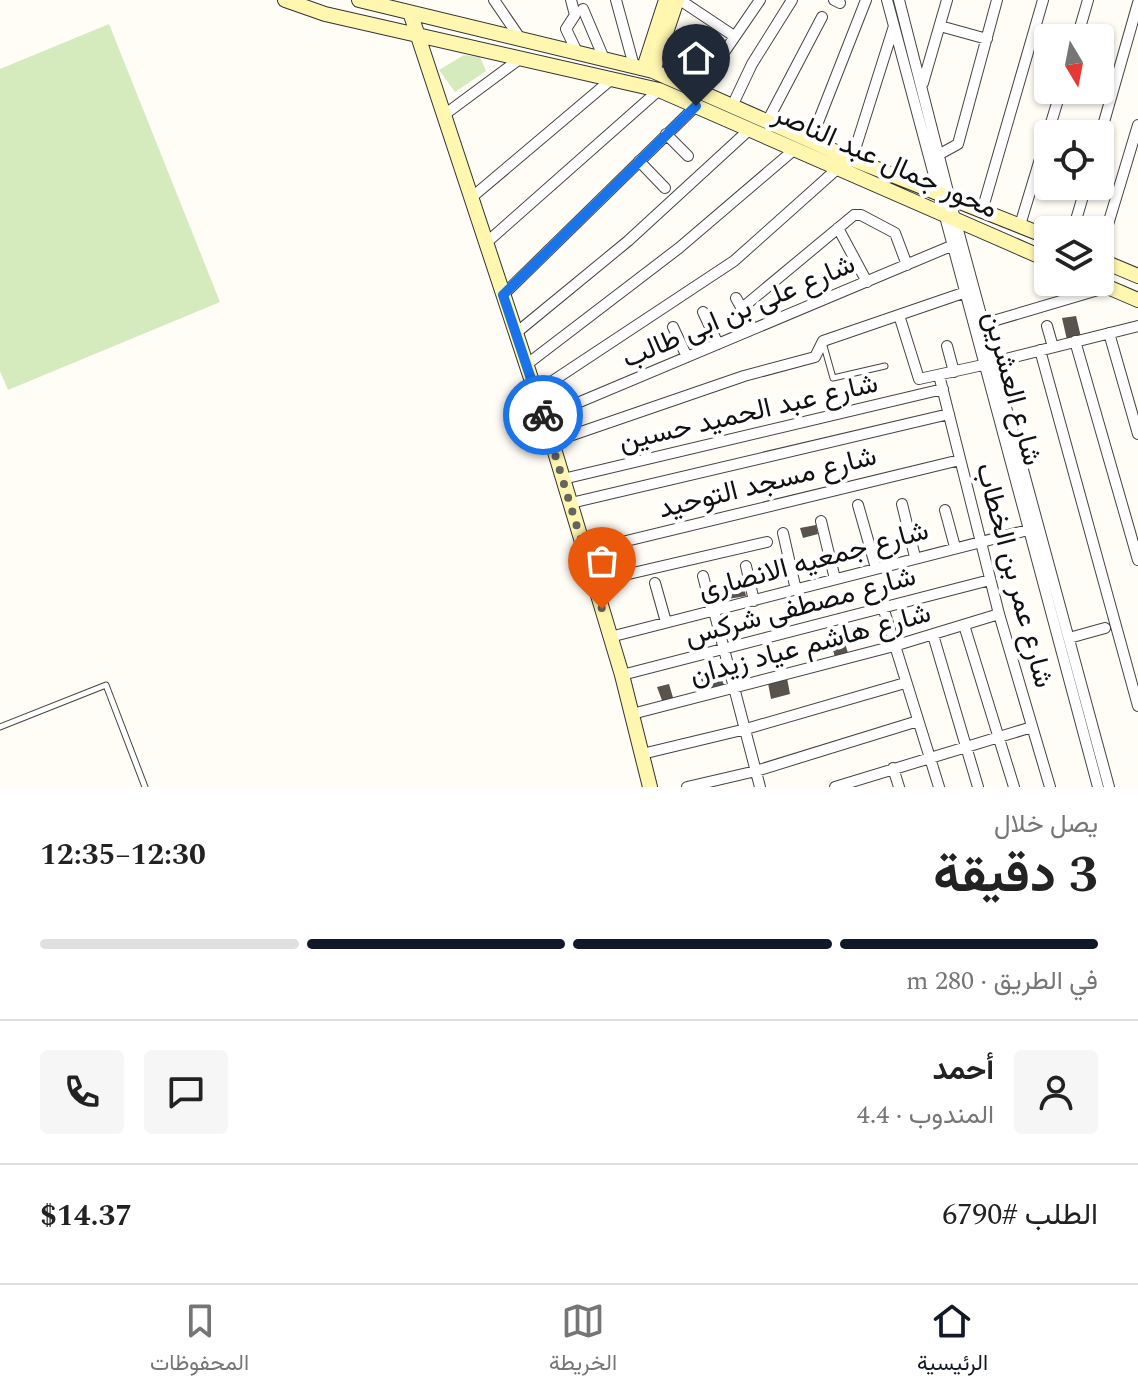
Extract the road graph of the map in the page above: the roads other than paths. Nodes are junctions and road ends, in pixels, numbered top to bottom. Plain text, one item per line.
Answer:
1 (285, 0) edge
2 (359, 0) edge
3 (405, 0) edge
4 (494, 0) edge
5 (571, 0) edge
6 (616, 0) edge
7 (792, 0) edge
8 (866, 0) edge
9 (887, 0) edge
10 (899, 0) edge
11 (906, 0) edge
12 (947, 0) edge
13 (997, 0) edge
14 (1043, 0) edge
15 (1088, 0) edge
16 (670, 1) edge
17 (754, 2) edge
18 (1138, 3) edge
19 (583, 9) dead end
20 (903, 12) junction
21 (411, 15) junction
22 (822, 17) dead end
23 (1081, 24) edge
24 (894, 26) junction
25 (940, 26) junction
26 (419, 36) junction
27 (734, 36) junction
28 (987, 39) junction
29 (522, 41) junction
30 (578, 54) junction
31 (521, 58) junction
32 (605, 61) junction
33 (644, 68) junction
34 (613, 78) junction
35 (922, 85) junction
36 (695, 87) junction
37 (659, 90) junction
38 (733, 104) junction
39 (1057, 104) edge
40 (696, 106) junction
41 (444, 115) junction
42 (768, 120) junction
43 (1105, 120) edge
44 (1138, 125) edge
45 (750, 129) junction
46 (666, 134) junction
47 (811, 140) junction
48 (795, 149) junction
49 (940, 154) junction
50 (688, 156) dead end
51 (852, 159) junction
52 (639, 161) junction
53 (837, 169) junction
54 (665, 188) dead end
55 (944, 196) junction
56 (471, 198) junction
57 (982, 211) junction
58 (948, 216) junction
59 (1111, 216) edge
60 (1020, 225) junction
61 (838, 228) junction
62 (1034, 231) edge
63 (486, 243) junction
64 (951, 246) junction
65 (1034, 254) edge
66 (907, 265) junction
67 (1114, 266) edge
68 (1135, 275) edge
69 (867, 282) junction
70 (1114, 290) edge
71 (963, 293) junction
72 (503, 295) junction
73 (1068, 296) edge
74 (736, 298) dead end
75 (1138, 299) edge
76 (742, 308) junction
77 (703, 312) dead end
78 (899, 315) junction
79 (983, 324) junction
80 (1047, 326) dead end
81 (1138, 326) edge
82 (673, 327) dead end
83 (753, 329) junction
84 (516, 333) junction
85 (1109, 333) junction
86 (823, 341) junction
87 (1075, 341) junction
88 (718, 344) junction
89 (947, 346) dead end
90 (1053, 347) junction
91 (1040, 350) junction
92 (687, 357) junction
93 (988, 363) junction
94 (526, 365) junction
95 (885, 366) dead end
96 (954, 372) junction
97 (939, 375) junction
98 (943, 389) junction
99 (536, 392) junction
100 (949, 414) junction
101 (544, 417) junction
102 (1138, 434) edge
103 (552, 442) junction
104 (960, 460) junction
105 (563, 479) junction
106 (571, 503) junction
107 (902, 504) dead end
108 (858, 505) dead end
109 (945, 510) dead end
110 (821, 521) dead end
111 (1028, 530) junction
112 (783, 533) dead end
113 (980, 541) junction
114 (767, 542) dead end
115 (955, 547) junction
116 (585, 551) junction
117 (915, 557) junction
118 (1138, 560) edge
119 (746, 566) dead end
120 (876, 568) junction
121 (703, 576) dead end
122 (835, 579) junction
123 (990, 580) junction
124 (594, 582) junction
125 (655, 583) dead end
126 (796, 590) junction
127 (754, 601) junction
128 (883, 607) junction
129 (713, 611) junction
130 (999, 614) junction
131 (666, 622) junction
132 (964, 625) junction
133 (1105, 628) dead end
134 (933, 635) junction
135 (610, 637) junction
136 (1069, 638) junction
137 (894, 646) junction
138 (724, 648) junction
139 (622, 675) junction
140 (905, 683) junction
141 (735, 689) junction
142 (1138, 706) edge
143 (632, 714) junction
144 (918, 721) junction
145 (0, 727) edge
146 (1032, 727) junction
147 (746, 729) junction
148 (998, 737) junction
149 (966, 747) junction
150 (642, 754) junction
151 (929, 758) junction
152 (893, 768) junction
153 (756, 771) junction
154 (860, 783) edge
155 (145, 787) edge
156 (650, 787) edge
157 (687, 787) edge
158 (760, 787) edge
159 (835, 787) edge
160 (899, 787) edge
161 (939, 787) edge
162 (978, 787) edge
163 (1014, 787) edge
164 (1050, 787) edge
165 (1098, 787) edge
166 (1109, 787) edge

1 - 26 street, محور جمال عبد الناصر
2 - 21 street, محور جمال عبد الناصر
3 - 21 street
4 - 29 street
5 - 30 street
6 - 33 street
7 - 38 street
8 - 47 street
9 - 24 street, شارع العشرين
10 - 20 street, شارع العشرين
11 - 20 street
12 - 25 street
13 - 28 street
14 - 57 street
15 - 23 street
16 - 27 street
16 - 33 street
17 - 27 street
18 - 43 street
19 - 32 street
20 - 35 street, شارع العشرين
21 - 26 street
21 - 29 street, محور جمال عبد الناصر
22 - 42 street
24 - 51 street
24 - 55 street, شارع العشرين
25 - 28 street
25 - 35 street
26 - 31 street, محور جمال عبد الناصر
26 - 41 street
27 - 36 street
28 - 49 street
29 - 30 street, محور جمال عبد الناصر
30 - 32 street, محور جمال عبد الناصر
31 - 34 street, محور جمال عبد الناصر
31 - 41 street
32 - 33 street, محور جمال عبد الناصر
33 - 36 street, محور جمال عبد الناصر
34 - 37 street, محور جمال عبد الناصر
34 - 56 street
35 - 49 street, شارع العشرين
36 - 38 street, محور جمال عبد الناصر
37 - 40 street, محور جمال عبد الناصر
37 - 63 street
38 - 42 street, محور جمال عبد الناصر
39 - 60 street
40 - 45 street, محور جمال عبد الناصر
40 - 46 street
41 - 56 street
42 - 47 street, محور جمال عبد الناصر
44 - 59 street
45 - 48 street, محور جمال عبد الناصر
45 - 84 street
46 - 50 street
46 - 52 street
47 - 51 street, محور جمال عبد الناصر
48 - 53 street, محور جمال عبد الناصر
48 - 94 street
49 - 55 street, شارع العشرين
51 - 55 street, محور جمال عبد الناصر
52 - 54 street
52 - 72 street
53 - 58 street, محور جمال عبد الناصر
53 - 99 street
55 - 57 street, محور جمال عبد الناصر
55 - 58 street, شارع العشرين
56 - 63 street
57 - 60 street, محور جمال عبد الناصر
58 - 64 street, شارع العشرين
58 - 65 street, محور جمال عبد الناصر
58 - 79 street, شارع العشرين
60 - 62 street, محور جمال عبد الناصر
61 - 66 street
61 - 69 street
61 - 76 street
63 - 72 street
64 - 66 street, شارع على بن ابى طالب
64 - 71 street, شارع العشرين
66 - 69 street, شارع على بن ابى طالب
67 - 68 street
68 - 75 street
69 - 83 street, شارع على بن ابى طالب
70 - 75 street
71 - 78 street
71 - 93 street, شارع العشرين
72 - 84 street
73 - 79 street
74 - 76 street
76 - 83 street
77 - 88 street
78 - 86 street
78 - 97 street
79 - 93 street, شارع العشرين
80 - 90 street
81 - 85 street
82 - 92 street
83 - 88 street, شارع على بن ابى طالب
84 - 94 street
85 - 87 street
85 - 102 street
86 - 95 lane
86 - 103 street
87 - 90 street
87 - 118 street
88 - 92 street, شارع على بن ابى طالب
89 - 96 street
90 - 91 street
91 - 93 street
91 - 142 street
92 - 101 street, شارع على بن ابى طالب
93 - 96 street
93 - 111 street, شارع العشرين
93 - 136 street, شارع العشرين
94 - 99 street
96 - 97 street
97 - 98 street, شارع عمر بن الخطاب
98 - 100 street, شارع عمر بن الخطاب
98 - 105 street, شارع عبد الحميد حسين
99 - 101 street
100 - 104 street, شارع عمر بن الخطاب
100 - 106 street
101 - 103 street
103 - 105 street
104 - 113 street, شارع عمر بن الخطاب
104 - 116 street, شارع مسجد التوحيد
105 - 106 street
106 - 116 street
107 - 117 street
108 - 120 street
109 - 115 street
110 - 122 street
111 - 113 street, شارع جمعيه الانصارى
111 - 165 street, شارع العشرين
112 - 126 street
113 - 115 street, شارع جمعيه الانصارى
113 - 123 street, شارع عمر بن الخطاب
114 - 124 street
115 - 117 street, شارع جمعيه الانصارى
116 - 124 street
117 - 120 street, شارع جمعيه الانصارى
119 - 127 street
120 - 122 street, شارع جمعيه الانصارى
121 - 129 street
122 - 126 street, شارع جمعيه الانصارى
123 - 128 street, شارع مصطفى شركس
123 - 130 street, شارع عمر بن الخطاب
124 - 135 street
125 - 131 street
126 - 127 street, شارع جمعيه الانصارى
127 - 129 street, شارع جمعيه الانصارى
128 - 137 street
128 - 138 street, شارع مصطفى شركس
129 - 131 street, شارع جمعيه الانصارى
129 - 138 street
130 - 132 street, شارع هاشم عياد زيدان
130 - 146 street, شارع عمر بن الخطاب
131 - 135 street, شارع جمعيه الانصارى
132 - 134 street, شارع هاشم عياد زيدان
132 - 148 street
133 - 136 street
134 - 137 street, شارع هاشم عياد زيدان
134 - 149 street
135 - 139 street
136 - 166 street, شارع العشرين
137 - 140 street
137 - 141 street, شارع هاشم عياد زيدان
138 - 139 street, شارع مصطفى شركس
138 - 141 street
139 - 143 street
140 - 144 street
140 - 147 street
141 - 143 street, شارع هاشم عياد زيدان
141 - 147 street
143 - 150 street
144 - 151 street
144 - 153 street
145 - 155 lane
146 - 148 street
146 - 164 street, شارع عمر بن الخطاب
147 - 150 street
147 - 153 street
148 - 149 street
148 - 163 street
149 - 151 street
149 - 162 street
150 - 156 street
151 - 152 street
151 - 161 street
152 - 154 street
152 - 160 street
153 - 157 street
153 - 158 street
154 - 159 street

